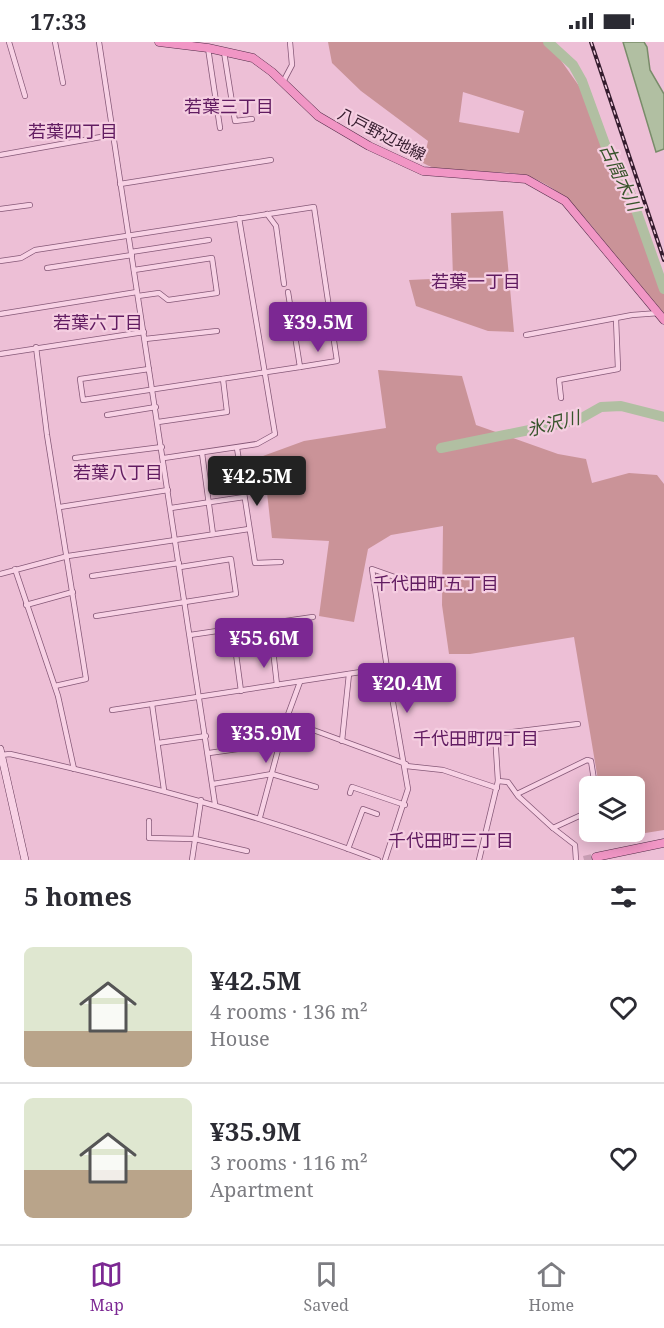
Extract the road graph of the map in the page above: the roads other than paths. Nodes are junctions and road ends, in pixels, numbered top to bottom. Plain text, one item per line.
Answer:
1 (9, 42) edge
2 (55, 42) edge
3 (99, 42) edge
4 (159, 42) edge
5 (290, 42) edge
6 (208, 48) junction
7 (223, 50) junction
8 (282, 82) junction
9 (63, 83) dead end
10 (25, 96) dead end
11 (252, 119) dead end
12 (220, 128) dead end
13 (112, 135) junction
14 (0, 155) edge
15 (271, 160) dead end
16 (120, 184) junction
17 (30, 205) dead end
18 (0, 209) edge
19 (267, 214) junction
20 (239, 218) junction
21 (128, 235) junction
22 (209, 240) dead end
23 (131, 253) junction
24 (0, 261) edge
25 (47, 268) dead end
26 (134, 270) junction
27 (284, 284) dead end
28 (288, 292) dead end
29 (138, 294) junction
30 (0, 314) edge
31 (662, 317) edge
32 (616, 319) junction
33 (218, 331) dead end
34 (144, 332) junction
35 (526, 335) dead end
36 (145, 339) junction
37 (36, 347) junction
38 (0, 354) edge
39 (300, 367) junction
40 (149, 369) junction
41 (265, 372) junction
42 (223, 379) junction
43 (153, 390) junction
44 (561, 398) dead end
45 (156, 407) junction
46 (107, 415) dead end
47 (158, 422) junction
48 (162, 447) junction
49 (237, 448) junction
50 (202, 453) junction
51 (75, 458) dead end
52 (164, 458) junction
53 (168, 490) junction
54 (244, 497) junction
55 (209, 502) junction
56 (60, 507) junction
57 (171, 508) junction
58 (249, 529) junction
59 (213, 534) junction
60 (176, 542) junction
61 (68, 556) junction
62 (281, 562) dead end
63 (179, 565) junction
64 (15, 569) junction
65 (0, 574) edge
66 (92, 576) dead end
67 (426, 588) dead end
68 (73, 592) junction
69 (185, 602) junction
70 (27, 605) junction
71 (96, 616) dead end
72 (313, 617) dead end
73 (190, 635) junction
74 (273, 650) dead end
75 (236, 654) dead end
76 (387, 668) junction
77 (348, 674) junction
78 (300, 682) junction
79 (277, 685) junction
80 (55, 686) junction
81 (241, 691) junction
82 (200, 697) junction
83 (152, 704) junction
84 (112, 710) dead end
85 (286, 720) junction
86 (578, 724) dead end
87 (206, 736) junction
88 (342, 741) junction
89 (280, 742) junction
90 (158, 743) junction
91 (1, 752) edge
92 (208, 753) junction
93 (406, 765) junction
94 (74, 769) junction
95 (272, 774) junction
96 (593, 776) edge
97 (498, 781) junction
98 (213, 784) junction
99 (316, 787) dead end
100 (496, 788) junction
101 (164, 790) junction
102 (350, 793) dead end
103 (517, 794) junction
104 (201, 800) junction
105 (215, 804) junction
106 (405, 805) junction
107 (377, 814) dead end
108 (579, 816) edge
109 (260, 817) junction
110 (149, 820) dead end
111 (553, 828) junction
112 (195, 839) junction
113 (664, 843) edge
114 (348, 849) junction
115 (247, 851) dead end
116 (596, 857) dead end
117 (25, 860) edge
118 (192, 860) edge
119 (378, 860) edge
120 (385, 860) edge
121 (479, 860) edge
122 (576, 860) edge

1 - 10 street
2 - 9 street
3 - 13 street
4 - 6 main road, 八戸野辺地線
5 - 8 street
6 - 7 main road, 八戸野辺地線
6 - 12 street
7 - 8 main road, 八戸野辺地線
7 - 11 street
8 - 31 main road, 八戸野辺地線
13 - 14 street
13 - 16 street
15 - 16 street
16 - 21 street
17 - 18 street
19 - 20 street
19 - 27 street
19 - 39 street
20 - 21 street
20 - 41 street
21 - 23 street
21 - 24 street
22 - 23 street
23 - 25 street
23 - 26 street
26 - 29 street
26 - 29 street
28 - 39 street
29 - 30 street
29 - 34 street
31 - 32 street
32 - 35 street
32 - 44 street
33 - 36 street
34 - 36 street
34 - 37 street
36 - 40 street
37 - 38 street
37 - 56 street
39 - 41 street
40 - 43 street
40 - 43 street
41 - 42 street
41 - 49 street
42 - 43 street
42 - 47 street
43 - 45 street
45 - 46 street
45 - 47 street
47 - 48 street
48 - 51 street
48 - 52 street
49 - 50 street
49 - 54 street
50 - 52 street
50 - 55 street
52 - 53 street
53 - 56 street
53 - 57 street
54 - 55 street
54 - 58 street
55 - 57 street
55 - 59 street
56 - 61 street
57 - 60 street
58 - 59 street
58 - 62 street
59 - 60 street
60 - 61 street
60 - 63 street
61 - 64 street
61 - 68 street
63 - 66 street
63 - 69 street
63 - 69 street
64 - 65 street
64 - 70 street
67 - 76 street
68 - 70 street
68 - 80 street
69 - 71 street
69 - 73 street
70 - 80 street
72 - 73 street
73 - 82 street
74 - 79 street
75 - 81 street
76 - 77 street
76 - 93 street
77 - 78 street
77 - 88 street
78 - 79 street
78 - 85 street
79 - 81 street
80 - 94 street
81 - 82 street
82 - 83 street
82 - 87 street
83 - 84 street
83 - 90 street
85 - 88 street
85 - 89 street
86 - 97 street
87 - 90 street
87 - 92 street
88 - 93 street
89 - 92 street
89 - 95 street
90 - 101 street
91 - 94 street
91 - 117 street
92 - 98 street
93 - 100 street
93 - 106 street
94 - 101 street
95 - 98 street
95 - 99 street
95 - 109 street
96 - 103 street
97 - 100 street
97 - 103 street
98 - 105 street
100 - 121 street
101 - 104 street
102 - 106 street
103 - 111 street
104 - 105 street
104 - 112 street
105 - 109 street
106 - 120 street
107 - 114 street
108 - 111 street
109 - 114 street
110 - 112 street
111 - 122 street
112 - 115 street
112 - 118 street
113 - 116 main road
114 - 119 street

